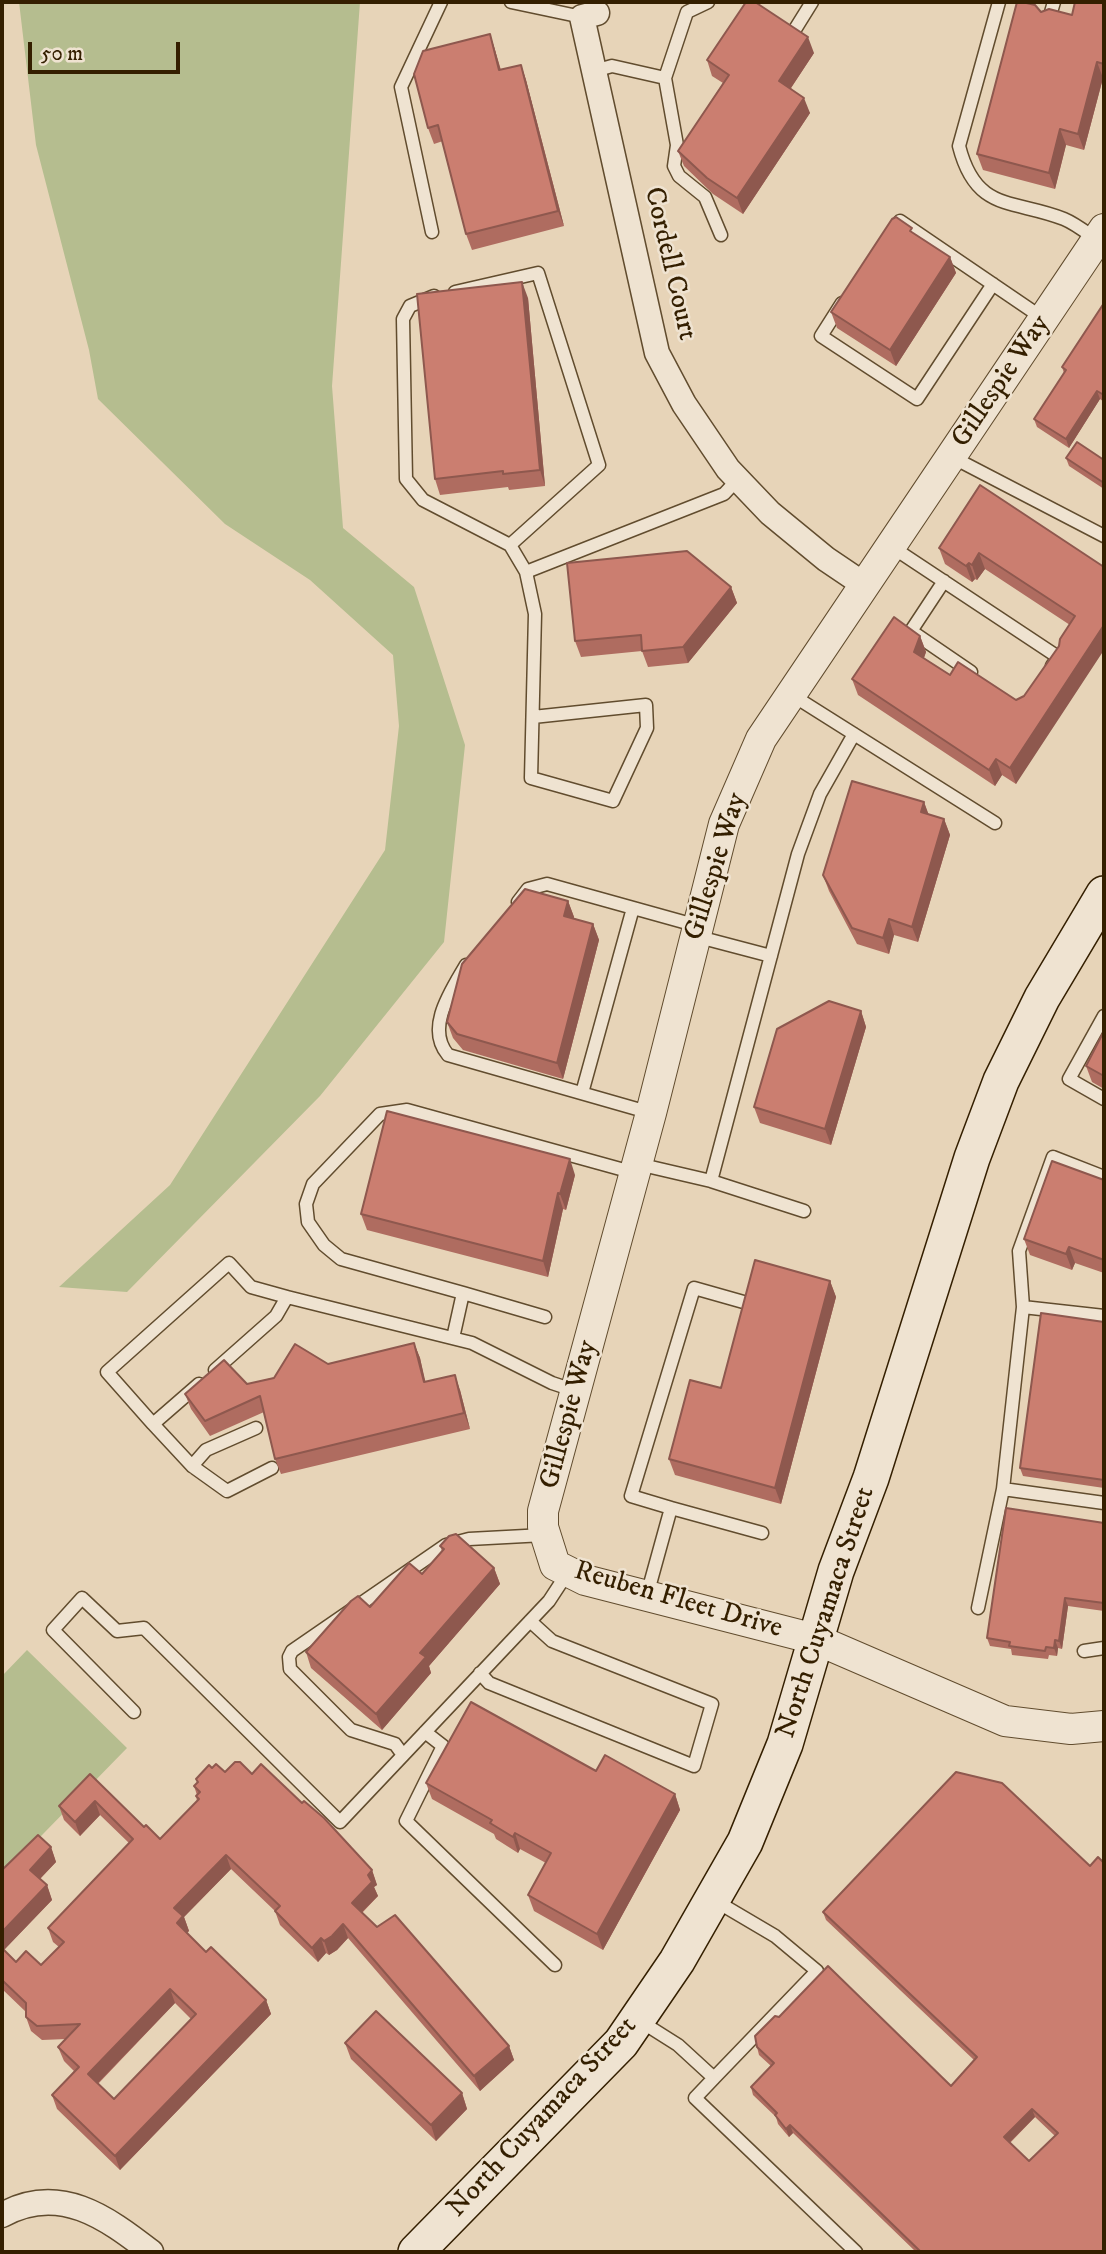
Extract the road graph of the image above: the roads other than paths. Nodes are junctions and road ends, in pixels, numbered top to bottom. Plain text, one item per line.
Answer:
1 (441, 2) edge
2 (511, 2) edge
3 (708, 2) edge
4 (812, 2) edge
5 (999, 2) edge
6 (1054, 2) edge
7 (592, 8) edge
8 (1049, 19) edge
9 (794, 32) edge
10 (594, 71) junction
11 (665, 78) junction
12 (888, 230) edge
13 (432, 232) dead end
14 (1101, 234) edge
15 (721, 235) dead end
16 (993, 284) junction
17 (851, 289) edge
18 (1044, 319) junction
19 (952, 457) junction
20 (738, 479) junction
21 (1104, 536) edge
22 (510, 545) junction
23 (892, 547) junction
24 (526, 572) junction
25 (944, 581) junction
26 (866, 586) junction
27 (979, 677) edge
28 (1044, 677) edge
29 (792, 695) junction
30 (533, 716) junction
31 (854, 734) junction
32 (995, 822) dead end
33 (1104, 894) edge
34 (633, 908) junction
35 (511, 910) edge
36 (696, 931) junction
37 (477, 952) edge
38 (771, 956) junction
39 (1104, 1016) edge
40 (582, 1093) junction
41 (1104, 1099) edge
42 (651, 1113) junction
43 (636, 1169) junction
44 (1104, 1177) edge
45 (711, 1181) junction
46 (804, 1212) dead end
47 (463, 1293) junction
48 (287, 1297) junction
49 (747, 1303) edge
50 (1023, 1307) junction
51 (1104, 1316) edge
52 (545, 1317) dead end
53 (453, 1338) junction
54 (576, 1391) junction
55 (153, 1424) junction
56 (256, 1428) dead end
57 (192, 1466) junction
58 (272, 1468) edge
59 (1003, 1489) junction
60 (1104, 1503) edge
61 (671, 1508) junction
62 (545, 1523) junction
63 (762, 1533) dead end
64 (568, 1572) junction
65 (646, 1595) junction
66 (978, 1608) dead end
67 (530, 1621) junction
68 (815, 1639) junction
69 (1104, 1648) edge
70 (1084, 1651) dead end
71 (480, 1673) junction
72 (134, 1712) dead end
73 (1104, 1726) edge
74 (425, 1731) junction
75 (403, 1755) junction
76 (712, 1899) junction
77 (555, 1965) dead end
78 (637, 2019) junction
79 (714, 2078) junction
80 (2, 2215) edge
81 (151, 2252) edge
82 (416, 2252) edge
83 (856, 2252) edge

1 - 13 lane
2 - 7 lane
3 - 11 lane
4 - 9 lane
5 - 14 lane
6 - 8 lane
7 - 10 street, Cordell Court
10 - 11 lane
10 - 20 street, Cordell Court
11 - 15 lane
12 - 16 lane
14 - 18 street, Gillespie Way
16 - 17 lane
16 - 18 lane
18 - 19 street, Gillespie Way
19 - 21 lane
19 - 23 street, Gillespie Way
20 - 24 lane
20 - 26 street, Cordell Court
22 - 22 lane
22 - 24 lane
23 - 25 lane
23 - 26 street, Gillespie Way
24 - 30 lane
25 - 27 lane
25 - 28 lane
26 - 29 street, Gillespie Way
29 - 31 lane
29 - 36 street, Gillespie Way
30 - 30 lane
31 - 32 lane
31 - 38 lane
33 - 68 main road, North Cuyamaca Street
34 - 35 lane
34 - 36 lane
34 - 40 lane
36 - 38 lane
36 - 42 street, Gillespie Way
37 - 40 lane
38 - 45 lane
39 - 41 lane
40 - 42 lane
42 - 43 street, Gillespie Way
43 - 45 lane
43 - 47 lane
43 - 54 street, Gillespie Way
44 - 50 lane
45 - 46 lane
47 - 52 lane
47 - 53 lane
48 - 53 lane
48 - 55 lane
48 - 55 lane
49 - 61 lane
50 - 51 lane
50 - 59 lane
53 - 54 lane
54 - 62 street, Gillespie Way
55 - 57 lane
56 - 57 lane
57 - 58 lane
59 - 60 lane
59 - 66 lane
61 - 63 lane
61 - 65 lane
62 - 64 street, Reuben Fleet Drive
62 - 75 lane
64 - 65 street, Reuben Fleet Drive
64 - 67 lane
65 - 68 street, Reuben Fleet Drive
67 - 71 lane
67 - 71 lane
68 - 73 street, Reuben Fleet Drive
68 - 76 main road, North Cuyamaca Street
69 - 70 lane
71 - 74 lane
72 - 75 lane
74 - 75 lane
74 - 77 lane
76 - 78 main road, North Cuyamaca Street
76 - 79 lane
78 - 79 lane
78 - 82 main road, North Cuyamaca Street
79 - 83 lane
80 - 81 street

